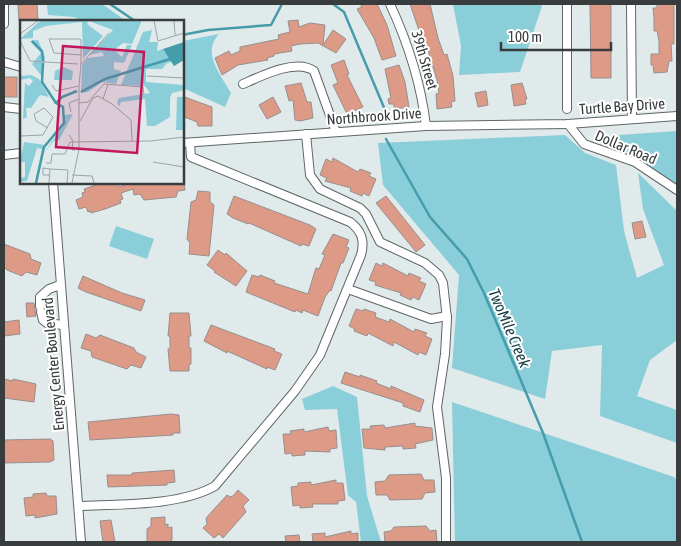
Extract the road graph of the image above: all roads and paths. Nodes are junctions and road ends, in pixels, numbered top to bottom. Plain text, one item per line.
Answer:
1 (4, 4) edge
2 (390, 4) edge
3 (567, 4) edge
4 (632, 4) edge
5 (4, 24) edge
6 (4, 62) edge
7 (20, 67) edge
8 (243, 84) dead end
9 (4, 107) edge
10 (20, 109) edge
11 (567, 109) dead end
12 (677, 116) edge
13 (632, 119) junction
14 (568, 124) junction
15 (426, 126) junction
16 (336, 132) junction
17 (306, 134) junction
18 (186, 143) edge
19 (20, 153) edge
20 (4, 155) edge
21 (53, 184) edge
22 (677, 190) edge
23 (60, 285) junction
24 (348, 289) junction
25 (446, 316) junction
26 (63, 325) junction
27 (79, 506) junction
28 (81, 542) edge
29 (446, 542) edge

1 - 5 street
2 - 15 street, 39th Street
3 - 11 street
4 - 13 street
6 - 7 street
8 - 16 street
9 - 10 street
12 - 13 street, Turtle Bay Drive
13 - 14 street, Turtle Bay Drive
14 - 15 street, Northbrook Drive
14 - 22 street, Dollar Road
15 - 16 street, Northbrook Drive
16 - 17 street, Northbrook Drive
17 - 18 street, Northbrook Drive
17 - 25 street
18 - 24 street
19 - 20 street
21 - 23 street, Energy Center Boulevard
23 - 26 street, Energy Center Boulevard
23 - 26 street
24 - 25 street
24 - 27 street
25 - 29 street
26 - 27 street, Energy Center Boulevard
27 - 28 street, Energy Center Boulevard

